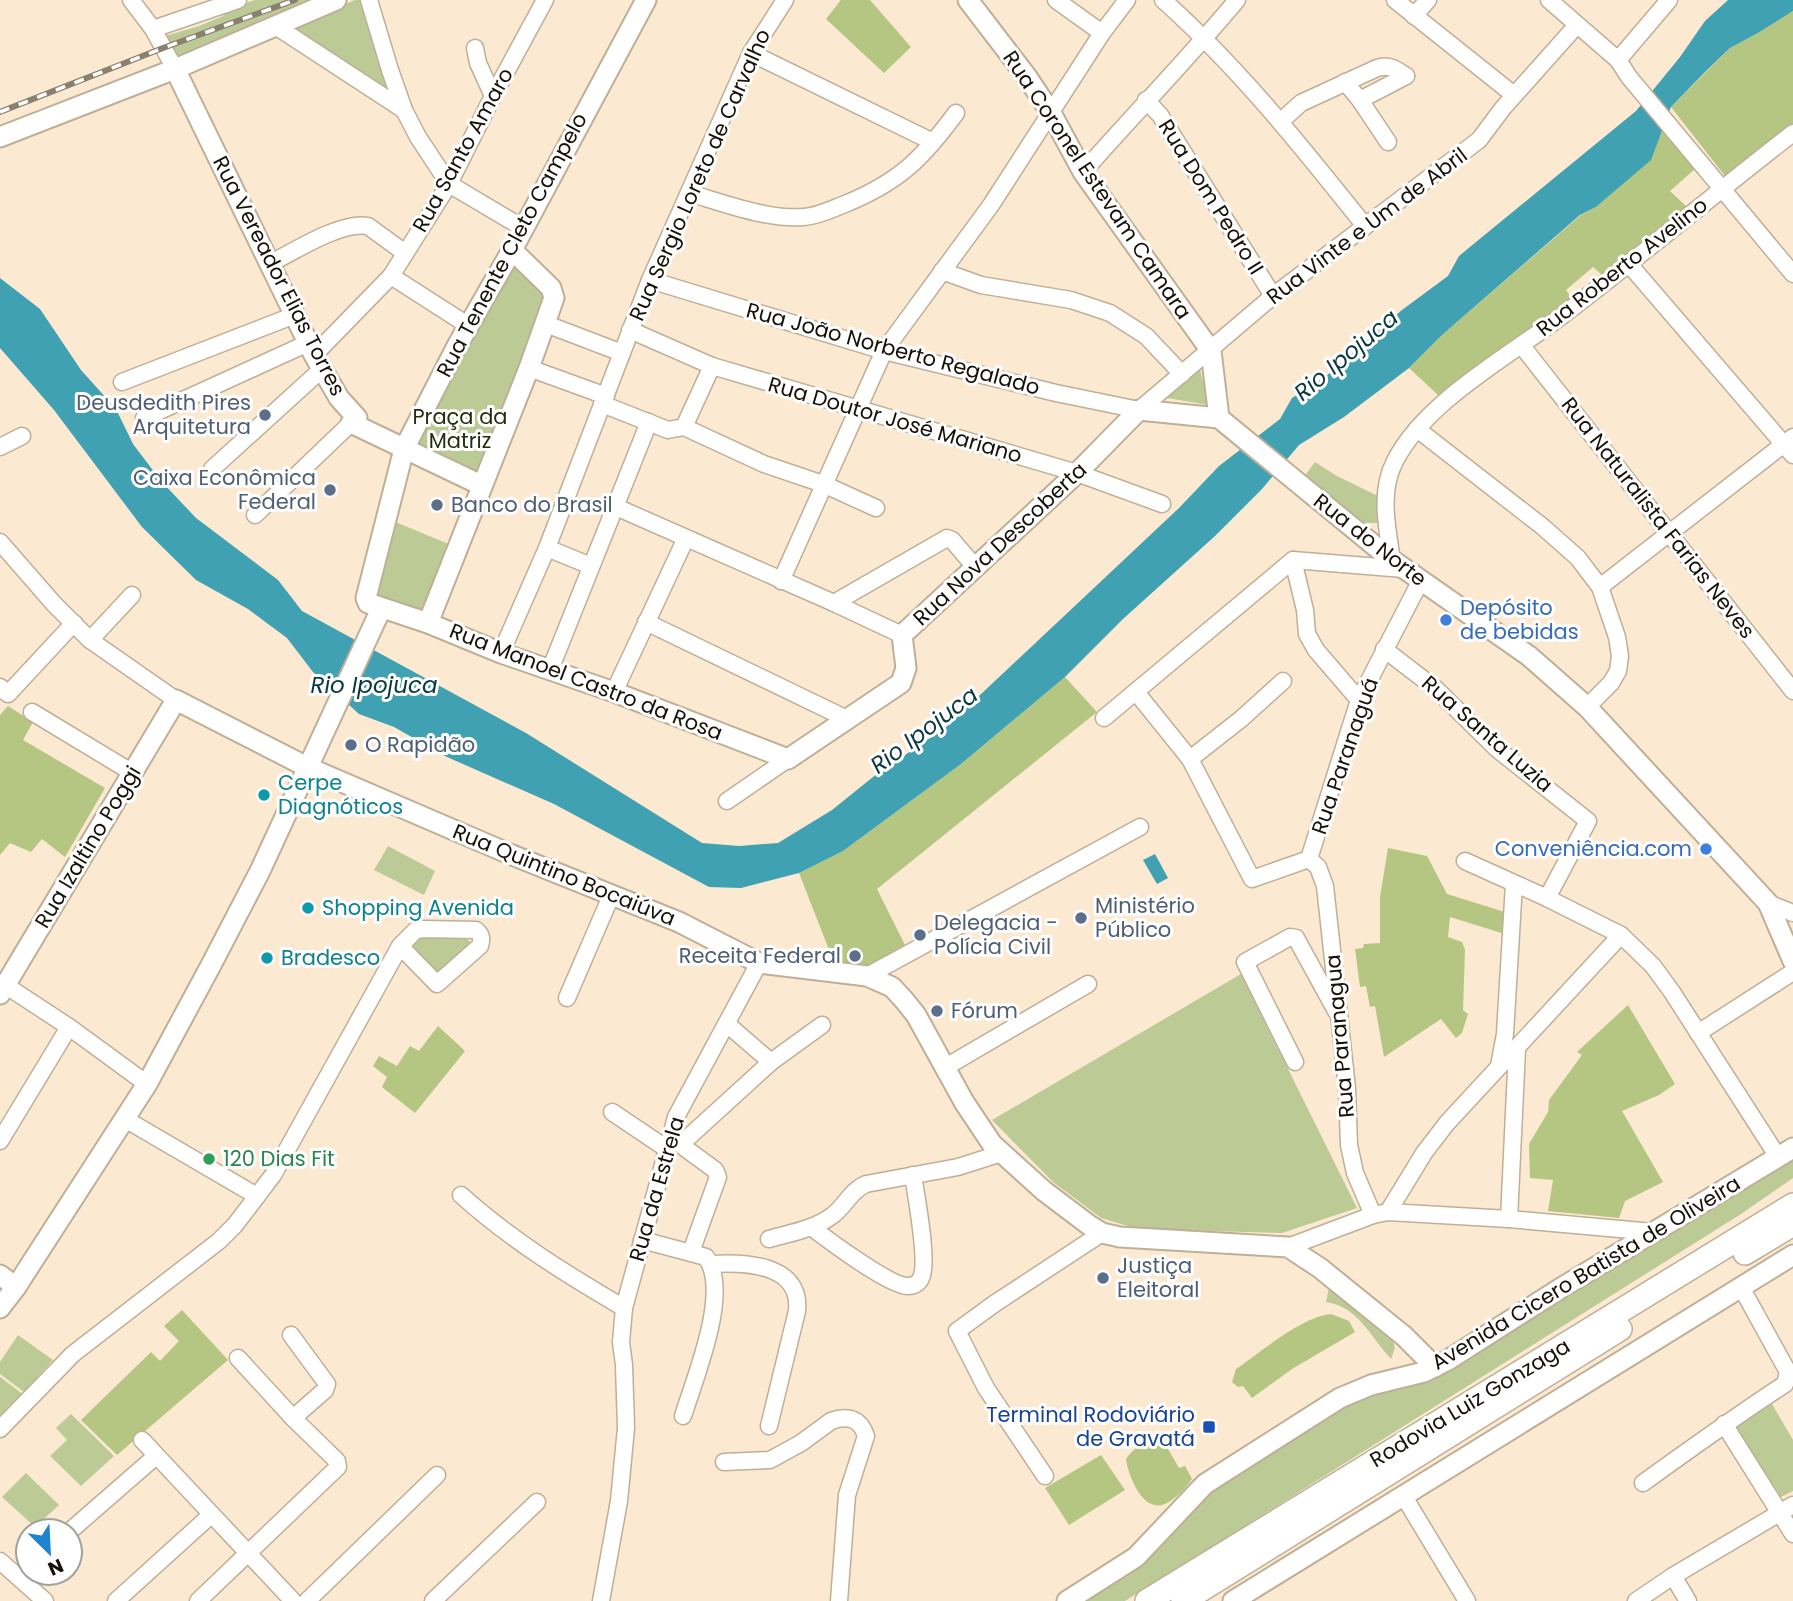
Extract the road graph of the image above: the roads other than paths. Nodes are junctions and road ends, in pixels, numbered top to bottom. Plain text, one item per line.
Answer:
1 (131, 0) edge
2 (238, 0) edge
3 (336, 0) edge
4 (369, 0) edge
5 (545, 0) edge
6 (646, 0) edge
7 (785, 0) edge
8 (968, 0) edge
9 (1056, 0) edge
10 (1127, 0) edge
11 (1163, 0) edge
12 (1237, 0) edge
13 (1395, 0) edge
14 (1428, 0) edge
15 (1669, 0) edge
16 (1552, 1) edge
17 (1414, 16) junction
18 (274, 25) junction
19 (1577, 25) junction
20 (152, 29) junction
21 (1102, 33) junction
22 (1205, 39) junction
23 (475, 48) dead end
24 (751, 52) junction
25 (1618, 60) junction
26 (175, 69) junction
27 (1345, 82) junction
28 (1514, 95) junction
29 (493, 96) junction
30 (1146, 100) junction
31 (1360, 100) junction
32 (404, 110) junction
33 (956, 113) dead end
34 (1051, 113) junction
35 (1281, 121) junction
36 (1793, 133) edge
37 (0, 137) edge
38 (933, 142) junction
39 (1388, 142) dead end
40 (1083, 172) junction
41 (449, 184) junction
42 (1722, 188) junction
43 (688, 193) junction
44 (1365, 226) junction
45 (523, 228) junction
46 (512, 250) junction
47 (405, 253) junction
48 (271, 263) junction
49 (1628, 263) junction
50 (942, 271) junction
51 (1793, 274) edge
52 (391, 276) junction
53 (650, 280) junction
54 (1273, 296) junction
55 (295, 315) junction
56 (546, 324) junction
57 (469, 326) junction
58 (630, 330) junction
59 (1522, 346) junction
60 (884, 351) junction
61 (1210, 351) junction
62 (622, 353) junction
63 (315, 356) junction
64 (712, 366) junction
65 (529, 368) junction
66 (1182, 374) junction
67 (122, 382) dead end
68 (604, 400) junction
69 (859, 410) junction
70 (1139, 410) junction
71 (144, 418) dead end
72 (1219, 418) junction
73 (649, 422) junction
74 (351, 423) junction
75 (684, 426) junction
76 (1417, 429) junction
77 (22, 436) dead end
78 (1790, 445) edge
79 (0, 447) edge
80 (404, 449) junction
81 (212, 469) dead end
82 (1077, 472) junction
83 (823, 484) junction
84 (481, 485) junction
85 (1162, 504) dead end
86 (616, 507) junction
87 (876, 508) dead end
88 (256, 515) dead end
89 (1671, 534) junction
90 (687, 538) junction
91 (0, 542) edge
92 (547, 548) junction
93 (1293, 560) junction
94 (592, 566) junction
95 (976, 568) junction
96 (1406, 570) junction
97 (781, 581) junction
98 (1600, 587) junction
99 (132, 595) dead end
100 (834, 603) junction
101 (379, 616) junction
102 (646, 622) junction
103 (74, 623) junction
104 (428, 623) junction
105 (902, 635) junction
106 (90, 640) junction
107 (1384, 649) junction
108 (501, 653) junction
109 (550, 670) junction
110 (1283, 681) dead end
111 (0, 687) edge
112 (1793, 691) edge
113 (614, 692) junction
114 (1136, 692) junction
115 (176, 700) junction
116 (1359, 700) junction
117 (1587, 707) junction
118 (32, 712) dead end
119 (1104, 718) dead end
120 (846, 719) junction
121 (788, 759) junction
122 (1190, 759) junction
123 (307, 767) junction
124 (133, 773) junction
125 (727, 801) dead end
126 (1140, 827) dead end
127 (1309, 859) junction
128 (1465, 861) dead end
129 (1514, 884) junction
130 (611, 895) junction
131 (1547, 898) junction
132 (1768, 903) junction
133 (1793, 913) edge
134 (1621, 935) junction
135 (400, 946) junction
136 (1793, 961) edge
137 (759, 963) junction
138 (1793, 972) edge
139 (867, 976) junction
140 (1088, 984) dead end
141 (3, 989) edge
142 (567, 998) dead end
143 (1339, 1017) junction
144 (727, 1024) junction
145 (822, 1026) dead end
146 (69, 1027) junction
147 (1698, 1033) junction
148 (1517, 1049) junction
149 (771, 1062) junction
150 (1295, 1062) dead end
151 (1499, 1066) junction
152 (944, 1068) junction
153 (147, 1084) junction
154 (612, 1112) dead end
155 (125, 1119) junction
156 (0, 1141) edge
157 (672, 1143) junction
158 (1785, 1152) edge
159 (1002, 1153) junction
160 (913, 1175) junction
161 (461, 1195) dead end
162 (257, 1196) junction
163 (1793, 1205) edge
164 (1381, 1213) junction
165 (1509, 1219) junction
166 (1793, 1224) edge
167 (811, 1227) junction
168 (1653, 1232) junction
169 (1102, 1233) junction
170 (769, 1239) dead end
171 (642, 1240) junction
172 (1288, 1247) junction
173 (691, 1252) junction
174 (1793, 1255) edge
175 (711, 1264) junction
176 (8, 1281) edge
177 (1741, 1287) junction
178 (0, 1308) edge
179 (624, 1308) junction
180 (291, 1335) dead end
181 (238, 1357) dead end
182 (1435, 1367) junction
183 (683, 1416) dead end
184 (293, 1418) junction
185 (1724, 1424) junction
186 (769, 1426) dead end
187 (0, 1429) edge
188 (142, 1440) dead end
189 (156, 1455) junction
190 (724, 1462) dead end
191 (437, 1475) dead end
192 (1045, 1476) dead end
193 (1643, 1483) dead end
194 (1403, 1495) junction
195 (537, 1502) dead end
196 (1786, 1509) edge
197 (211, 1515) junction
198 (84, 1519) edge
199 (1793, 1534) edge
200 (248, 1553) junction
201 (1672, 1576) junction
202 (34, 1587) edge
203 (1462, 1599) edge
204 (46, 1601) edge
205 (116, 1601) edge
206 (198, 1601) edge
207 (293, 1601) edge
208 (307, 1601) edge
209 (433, 1601) edge
210 (601, 1601) edge
211 (839, 1601) edge
212 (1067, 1601) edge
213 (1147, 1601) edge
214 (1183, 1601) edge
215 (1233, 1601) edge
216 (1636, 1601) edge
217 (1688, 1601) edge

1 - 20 street
2 - 20 street
3 - 18 main road
4 - 32 street
5 - 29 street, Rua Santo Amaro
6 - 45 main road, Rua Tenente Cleto Campelo
7 - 24 street, Rua Sergio Loreto de Carvalho
8 - 34 main road, Rua Coronel Estevam Camara
9 - 21 street
10 - 21 street
11 - 22 street
12 - 22 street
13 - 17 street
14 - 17 street
15 - 25 street
16 - 19 street
17 - 28 street
18 - 26 main road
18 - 32 street
19 - 25 street
19 - 28 street, Rua Vinte e Um de Abril
20 - 26 street
21 - 34 street
22 - 30 street
22 - 35 street
23 - 29 street
24 - 38 street
24 - 43 street, Rua Sergio Loreto de Carvalho
25 - 42 street
26 - 37 main road
26 - 48 main road, Rua Vereador Elias Torres
27 - 31 street
27 - 31 street
27 - 35 street
28 - 44 street, Rua Vinte e Um de Abril
29 - 41 street, Rua Santo Amaro
30 - 40 street
30 - 54 street, Rua Dom Pedro II
31 - 39 street
32 - 41 street
33 - 38 street
34 - 40 main road, Rua Coronel Estevam Camara
34 - 50 street
35 - 44 street
36 - 42 street, Rua Roberto Avelino
38 - 43 street
40 - 61 main road, Rua Coronel Estevam Camara
41 - 45 street
41 - 47 street, Rua Santo Amaro
42 - 49 street, Rua Roberto Avelino
42 - 51 street
43 - 53 street, Rua Sergio Loreto de Carvalho
44 - 54 street, Rua Vinte e Um de Abril
45 - 46 main road, Rua Tenente Cleto Campelo
46 - 56 main road
46 - 57 main road, Rua Tenente Cleto Campelo
47 - 48 street
47 - 52 street, Rua Santo Amaro
48 - 55 main road, Rua Vereador Elias Torres
49 - 59 street, Rua Roberto Avelino
49 - 78 street
50 - 60 street
50 - 66 street
52 - 57 street
52 - 63 street, Rua Santo Amaro
53 - 58 street, Rua Sergio Loreto de Carvalho
53 - 60 street, Rua João Norberto Regalado
54 - 61 street, Rua Vinte e Um de Abril
55 - 63 main road, Rua Vereador Elias Torres
55 - 67 street
56 - 62 street
56 - 65 main road
57 - 80 main road, Rua Tenente Cleto Campelo
58 - 62 street, Rua Sergio Loreto de Carvalho
58 - 64 street, Rua Doutor José Mariano
59 - 76 street, Rua Roberto Avelino
59 - 89 street, Rua Naturalista Farias Neves
60 - 69 street
60 - 70 street, Rua João Norberto Regalado
61 - 66 street, Rua Vinte e Um de Abril
61 - 72 main road, Rua Coronel Estevam Camara
62 - 68 street, Rua Sergio Loreto de Carvalho
63 - 71 street
63 - 74 main road, Rua Vereador Elias Torres
63 - 81 street, Rua Santo Amaro
64 - 69 street, Rua Doutor José Mariano
64 - 75 street
65 - 68 street
65 - 84 main road
66 - 70 street, Rua Vinte e Um de Abril
68 - 73 street
68 - 92 street, Rua Sergio Loreto de Carvalho
69 - 82 street, Rua Doutor José Mariano
69 - 83 street
70 - 72 main road
70 - 82 main road, Rua Nova Descoberta
72 - 96 main road, Rua do Norte
73 - 75 street
73 - 86 street
74 - 80 main road, Rua Vereador Elias Torres
74 - 88 street
75 - 83 street
76 - 96 street, Rua Roberto Avelino
76 - 98 street
77 - 79 street
78 - 89 street
80 - 84 main road, Rua Vereador Elias Torres
80 - 101 main road, Rua Tenente Cleto Campelo
82 - 85 street, Rua Doutor José Mariano
82 - 95 main road, Rua Nova Descoberta
83 - 87 street
83 - 97 street
84 - 104 main road
86 - 90 street
86 - 94 street
89 - 98 street
89 - 112 street, Rua Naturalista Farias Neves
90 - 97 street
90 - 102 street
91 - 103 street
92 - 94 street
92 - 108 street, Rua Sergio Loreto de Carvalho
93 - 96 street
93 - 114 street
93 - 116 street
94 - 109 street
95 - 100 street
95 - 105 main road, Rua Nova Descoberta
96 - 107 street, Rua Paranaguá
96 - 117 main road, Rua do Norte
97 - 100 street
98 - 117 street
99 - 106 street
100 - 105 street
101 - 104 main road, Rua Manoel Castro da Rosa
101 - 123 main road
102 - 113 street
102 - 120 street
103 - 106 street
103 - 111 street
104 - 108 main road, Rua Manoel Castro da Rosa
105 - 120 main road, Rua Nova Descoberta
106 - 115 street
107 - 116 street, Rua Paranaguá
107 - 131 street, Rua Santa Luzia
108 - 109 main road, Rua Manoel Castro da Rosa
109 - 113 main road, Rua Manoel Castro da Rosa
110 - 122 street
113 - 121 main road, Rua Manoel Castro da Rosa
114 - 119 street
114 - 122 street
115 - 123 main road, Rua Quintino Bocaiúva
115 - 124 main road, Rua Izaltino Poggi
116 - 127 street, Rua Paranaguá
117 - 132 main road, Rua do Norte
118 - 124 street
120 - 121 main road, Rua Nova Descoberta
121 - 125 street
122 - 127 street
123 - 130 main road, Rua Quintino Bocaiúva
123 - 153 main road
124 - 141 main road, Rua Izaltino Poggi
126 - 139 street
127 - 143 street, Rua Paranagua
128 - 129 street
129 - 131 street
129 - 151 street
130 - 137 main road, Rua Quintino Bocaiúva
130 - 142 street
131 - 134 street
132 - 133 street
132 - 136 main road, Rua do Norte
134 - 147 street
134 - 148 street
135 - 135 street
135 - 162 street
137 - 139 main road, Rua Quintino Bocaiúva
137 - 144 street, Rua da Estrela
138 - 147 street
139 - 152 main road, Rua Quintino Bocaiúva
140 - 152 street
141 - 146 street
143 - 150 street
143 - 164 street, Rua Paranagua
144 - 149 street
144 - 157 street, Rua da Estrela
145 - 149 street
146 - 153 street
146 - 156 street
147 - 158 street
148 - 151 street
148 - 165 street
149 - 157 street
151 - 164 street
152 - 159 main road, Rua Quintino Bocaiúva
153 - 155 main road
154 - 157 street
155 - 162 street
155 - 176 main road
157 - 171 street, Rua da Estrela
157 - 173 street
158 - 168 main road, Avenida Cicero Batista de Oliveira
159 - 160 street
159 - 169 main road, Rua Quintino Bocaiúva
160 - 167 street
160 - 167 street
161 - 179 street
162 - 187 street
163 - 213 highway, Rodovia Luiz Gonzaga
164 - 165 street
164 - 172 street
165 - 168 street
166 - 214 highway, Rodovia Luiz Gonzaga
167 - 170 street
168 - 182 main road, Avenida Cicero Batista de Oliveira
169 - 172 main road, Rua Quintino Bocaiúva
169 - 192 street
171 - 173 street
171 - 179 street, Rua da Estrela
172 - 182 main road
173 - 175 street
174 - 177 main road
175 - 183 street
175 - 186 street
176 - 178 main road
177 - 185 street
177 - 194 main road
179 - 210 street, Rua da Estrela
180 - 184 street
181 - 184 street
182 - 212 main road, Avenida Cicero Batista de Oliveira
184 - 200 street
185 - 193 street
185 - 196 street
188 - 189 street
189 - 197 street
189 - 198 street
190 - 211 street
191 - 208 street
194 - 203 street
194 - 215 main road
195 - 209 street
196 - 199 street
196 - 201 street
197 - 200 street
197 - 205 street
200 - 206 street
200 - 207 street
201 - 216 street
201 - 217 street
202 - 204 street

